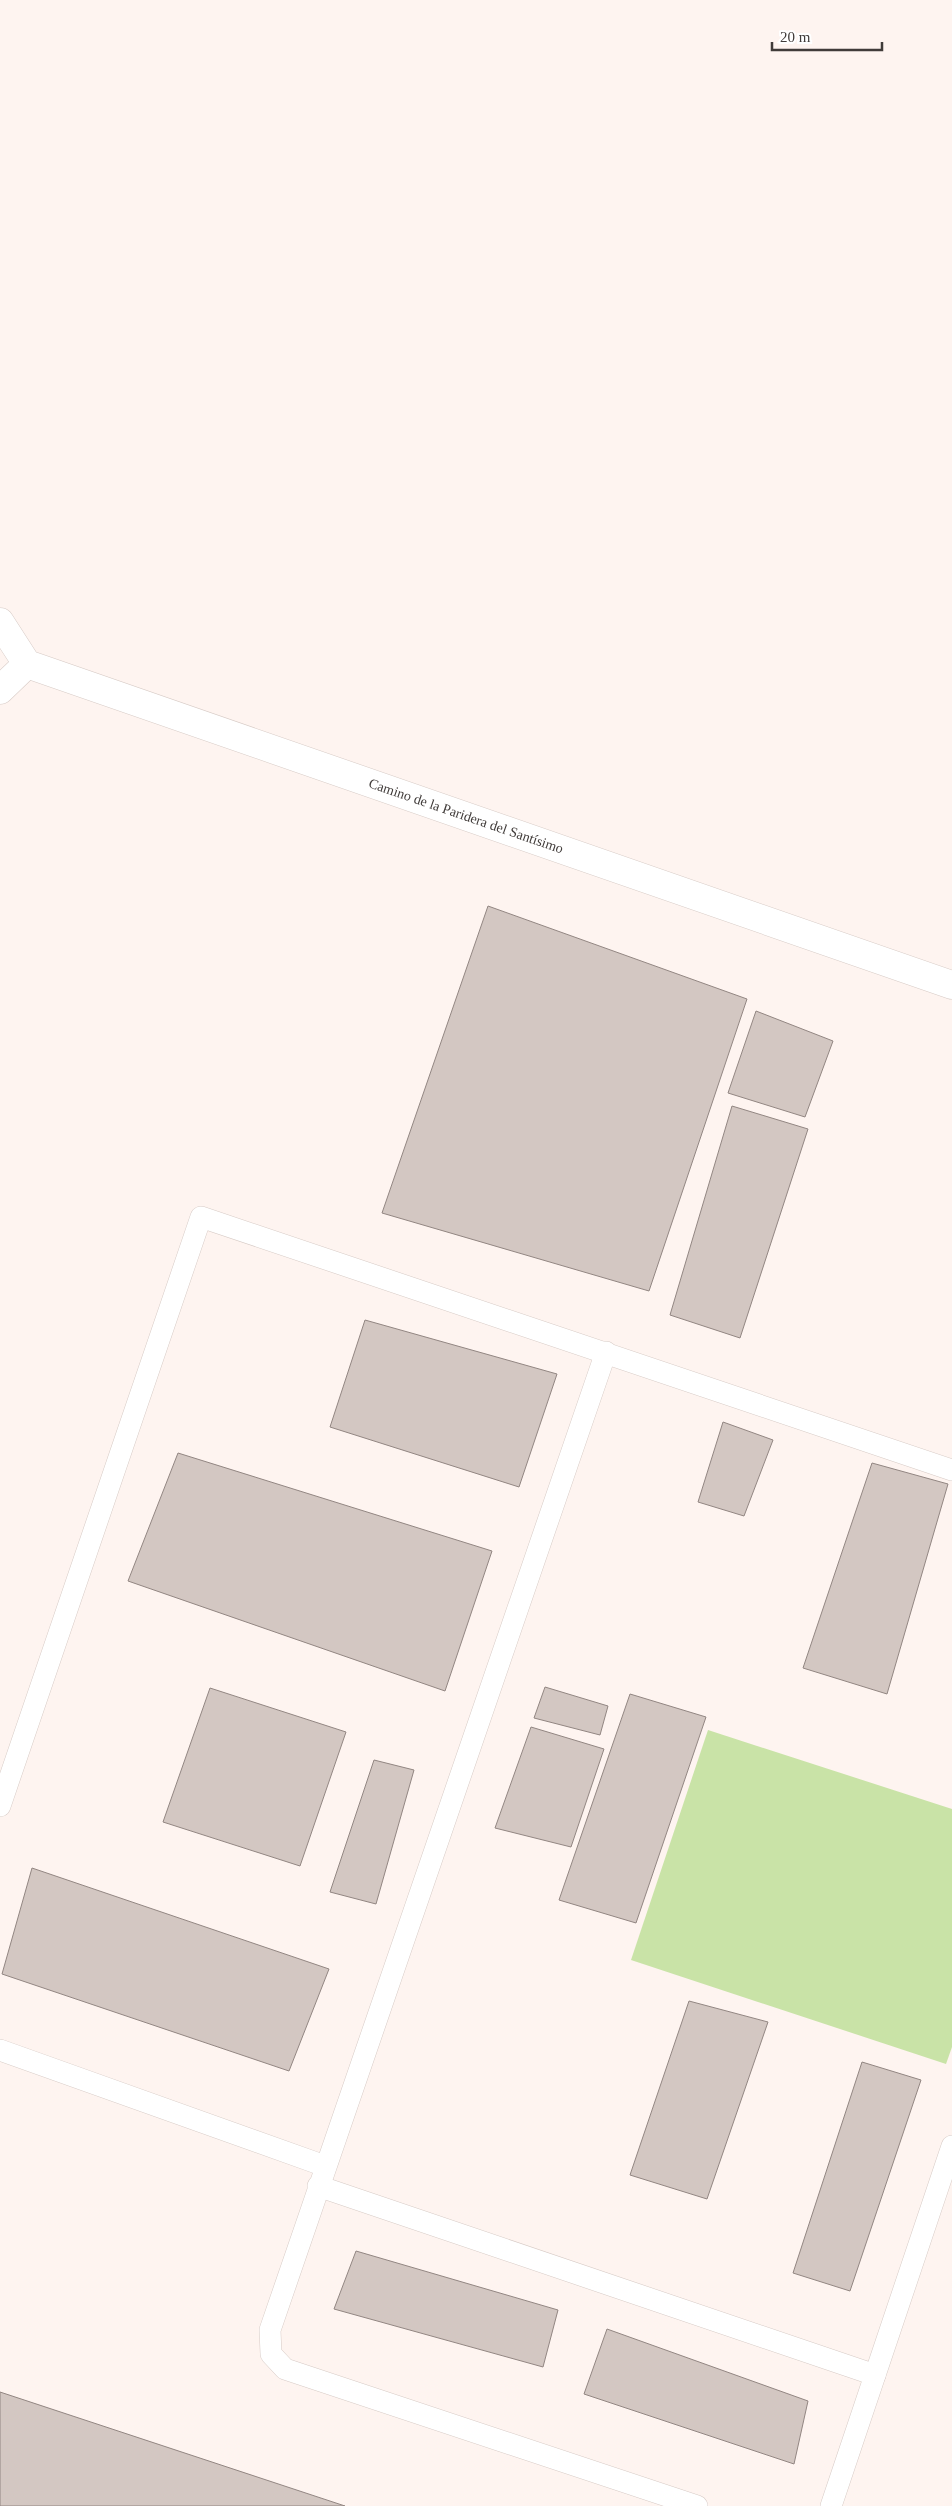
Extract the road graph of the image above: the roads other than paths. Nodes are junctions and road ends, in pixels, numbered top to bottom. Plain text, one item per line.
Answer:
1 (0, 622) edge
2 (27, 664) junction
3 (0, 690) edge
4 (952, 985) edge
5 (606, 1352) junction
6 (952, 1470) edge
7 (0, 1806) edge
8 (0, 2050) edge
9 (952, 2146) edge
10 (325, 2166) junction
11 (318, 2186) junction
12 (875, 2375) junction
13 (697, 2506) edge
14 (831, 2506) edge

1 - 2 street
2 - 3 street
2 - 4 street, Camino de la Paridera del Santísimo
5 - 6 lane
5 - 7 lane
5 - 10 lane
8 - 10 lane
9 - 12 lane
10 - 11 lane
11 - 12 lane
11 - 13 lane
12 - 14 lane

